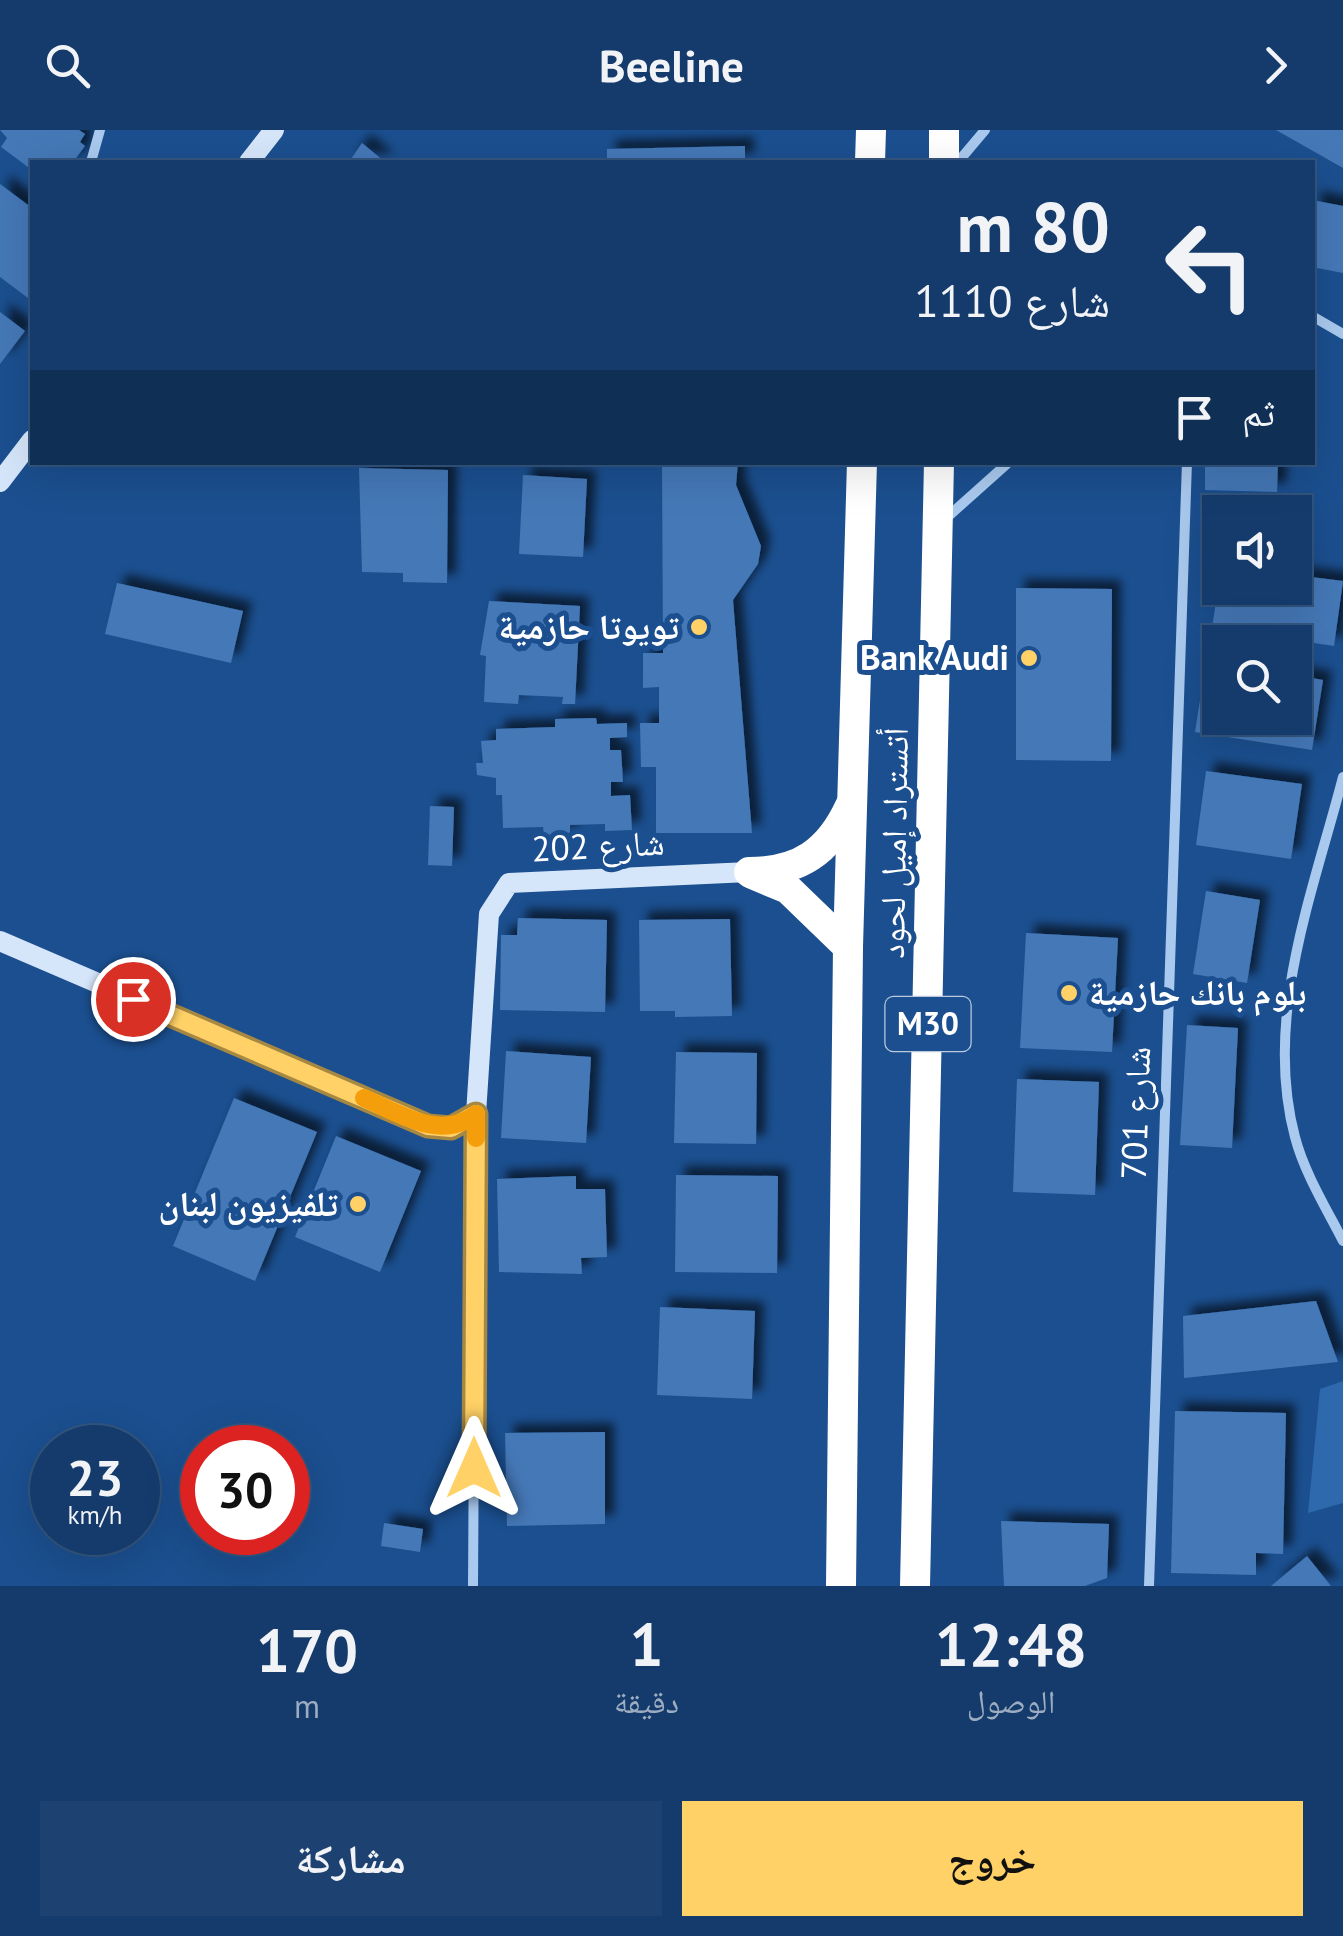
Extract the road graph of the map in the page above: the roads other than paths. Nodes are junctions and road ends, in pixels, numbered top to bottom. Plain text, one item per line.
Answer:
1 (100, 130) edge
2 (274, 130) edge
3 (871, 130) edge
4 (944, 130) edge
5 (985, 130) edge
6 (92, 160) edge
7 (251, 160) edge
8 (870, 160) edge
9 (944, 160) edge
10 (960, 160) edge
11 (1315, 318) edge
12 (1343, 334) edge
13 (30, 443) edge
14 (862, 465) edge
15 (940, 465) edge
16 (1006, 465) edge
17 (1187, 465) edge
18 (0, 482) edge
19 (938, 525) junction
20 (1343, 777) edge
21 (853, 798) junction
22 (749, 872) junction
23 (0, 941) edge
24 (848, 947) junction
25 (476, 1114) junction
26 (1343, 1241) edge
27 (473, 1586) edge
28 (841, 1586) edge
29 (915, 1586) edge
30 (1149, 1586) edge

1 - 6 street
2 - 7 street
3 - 8 highway
4 - 9 highway
5 - 10 street
11 - 12 street
13 - 18 street
14 - 21 highway, أتستراد إميل لحود / M30
15 - 19 highway, أتستراد إميل لحود / M30
16 - 19 street
17 - 30 street, شارع 701
19 - 29 highway, أتستراد إميل لحود / M30
20 - 26 street
21 - 22 highway
21 - 24 highway, أتستراد إميل لحود / M30
22 - 24 highway
22 - 25 street, شارع 202
23 - 25 street
24 - 28 highway, أتستراد إميل لحود / M30
25 - 27 street

